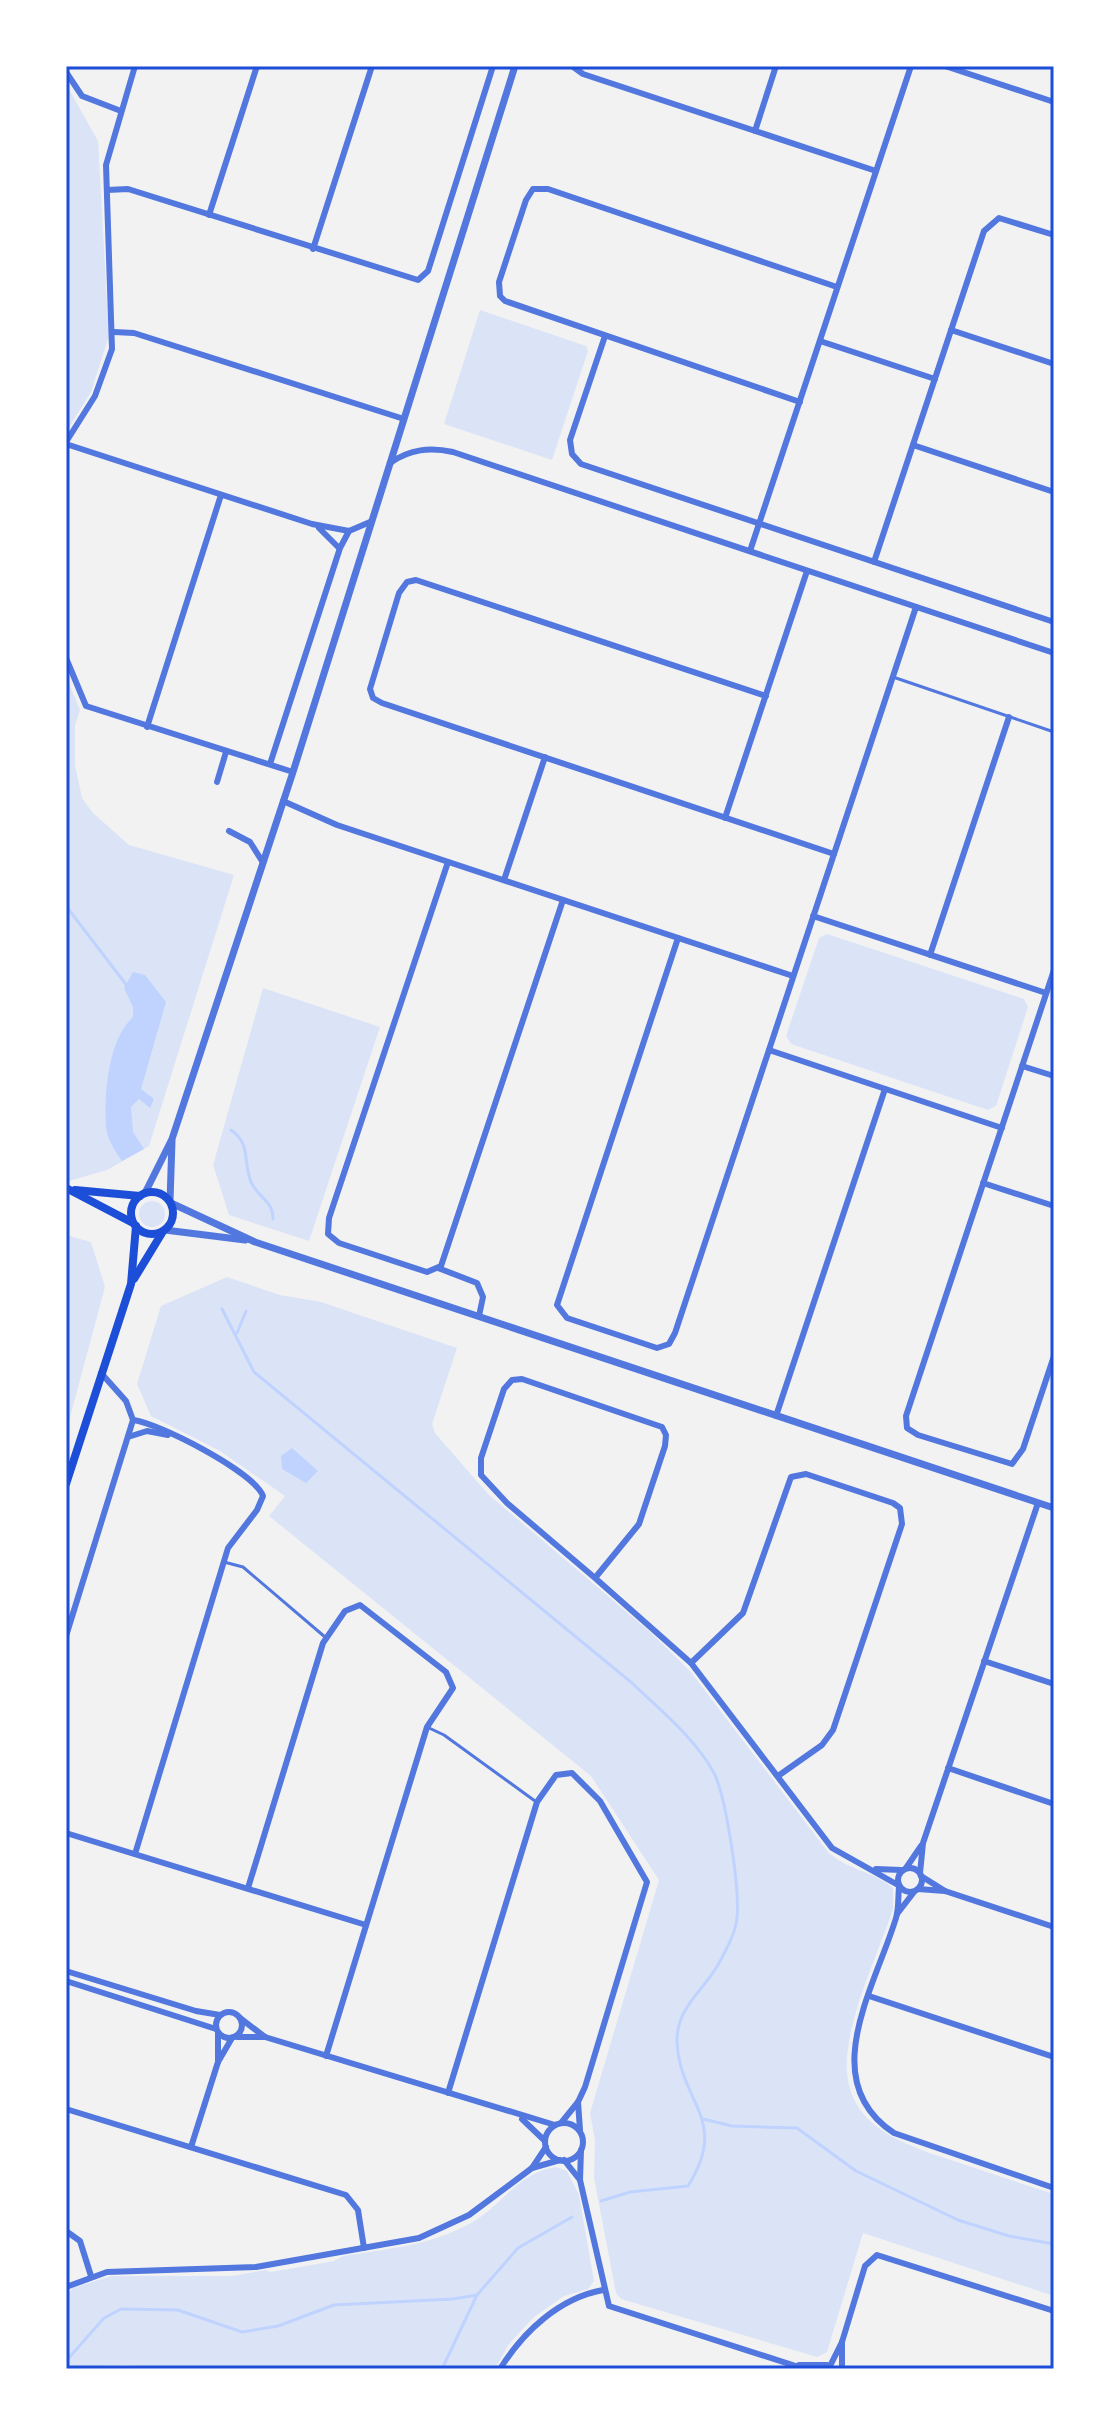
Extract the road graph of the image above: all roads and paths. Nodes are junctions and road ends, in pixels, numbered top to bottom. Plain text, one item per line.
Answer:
1 (135, 66) edge
2 (257, 66) edge
3 (372, 66) edge
4 (493, 66) edge
5 (515, 66) edge
6 (572, 66) edge
7 (776, 66) edge
8 (911, 66) edge
9 (945, 66) edge
10 (66, 72) edge
11 (1054, 102) edge
12 (121, 111) junction
13 (755, 131) junction
14 (876, 171) junction
15 (107, 190) junction
16 (209, 215) junction
17 (1054, 235) edge
18 (313, 249) junction
19 (837, 287) junction
20 (951, 330) junction
21 (114, 332) junction
22 (605, 336) junction
23 (820, 341) junction
24 (1054, 364) edge
25 (935, 379) junction
26 (800, 402) junction
27 (404, 419) junction
28 (66, 443) edge
29 (913, 445) junction
30 (390, 463) junction
31 (1054, 492) edge
32 (221, 495) junction
33 (370, 522) junction
34 (312, 524) junction
35 (759, 524) junction
36 (349, 531) junction
37 (340, 548) junction
38 (750, 551) junction
39 (874, 562) junction
40 (807, 571) junction
41 (916, 607) junction
42 (1054, 622) edge
43 (1054, 653) edge
44 (66, 658) edge
45 (893, 677) junction
46 (766, 696) junction
47 (1009, 717) junction
48 (147, 727) junction
49 (1054, 732) edge
50 (226, 752) junction
51 (545, 757) junction
52 (270, 764) junction
53 (293, 772) junction
54 (217, 782) dead end
55 (283, 801) junction
56 (725, 818) junction
57 (229, 831) dead end
58 (834, 854) junction
59 (262, 861) junction
60 (448, 862) junction
61 (504, 880) junction
62 (563, 900) junction
63 (813, 916) junction
64 (678, 938) junction
65 (930, 955) junction
66 (1054, 970) edge
67 (793, 976) junction
68 (1046, 993) junction
69 (769, 1050) junction
70 (1022, 1066) junction
71 (1054, 1076) edge
72 (885, 1089) junction
73 (1002, 1128) junction
74 (172, 1139) junction
75 (983, 1183) junction
76 (66, 1188) edge
77 (142, 1195) junction
78 (170, 1202) junction
79 (1054, 1206) edge
80 (135, 1225) junction
81 (164, 1231) junction
82 (255, 1242) junction
83 (438, 1268) junction
84 (131, 1284) junction
85 (479, 1316) junction
86 (1054, 1356) edge
87 (101, 1373) junction
88 (776, 1416) junction
89 (133, 1420) junction
90 (171, 1435) junction
91 (128, 1437) junction
92 (66, 1484) edge
93 (1038, 1503) junction
94 (1054, 1508) edge
95 (224, 1562) junction
96 (595, 1578) junction
97 (66, 1636) edge
98 (325, 1637) junction
99 (984, 1661) junction
100 (691, 1663) junction
101 (1054, 1684) edge
102 (427, 1727) junction
103 (948, 1768) junction
104 (778, 1776) junction
105 (537, 1802) junction
106 (1054, 1804) edge
107 (66, 1833) edge
108 (923, 1843) junction
109 (135, 1854) junction
110 (873, 1869) junction
111 (904, 1869) junction
112 (920, 1874) junction
113 (898, 1886) junction
114 (248, 1888) junction
115 (916, 1891) junction
116 (945, 1891) junction
117 (897, 1914) junction
118 (366, 1925) junction
119 (1054, 1927) edge
120 (66, 1971) edge
121 (66, 1981) edge
122 (869, 1996) junction
123 (220, 2015) junction
124 (240, 2018) junction
125 (217, 2031) junction
126 (265, 2037) junction
127 (233, 2038) junction
128 (326, 2056) junction
129 (1054, 2057) edge
130 (218, 2062) junction
131 (448, 2093) junction
132 (578, 2102) junction
133 (66, 2109) edge
134 (520, 2116) junction
135 (558, 2124) junction
136 (580, 2131) junction
137 (546, 2144) junction
138 (191, 2147) junction
139 (581, 2150) junction
140 (562, 2160) junction
141 (532, 2168) junction
142 (580, 2180) junction
143 (1054, 2188) edge
144 (66, 2231) edge
145 (364, 2248) junction
146 (91, 2276) junction
147 (66, 2287) edge
148 (603, 2290) junction
149 (1054, 2311) edge
150 (842, 2342) junction
151 (827, 2366) edge
152 (802, 2367) edge
153 (500, 2369) edge
154 (842, 2369) edge

1 - 12 street
2 - 16 street
3 - 18 street
4 - 18 street
5 - 27 street
6 - 13 street
7 - 13 street
8 - 14 street
9 - 11 street
10 - 12 street
12 - 15 street
13 - 14 street
14 - 19 street
15 - 16 street
15 - 21 street
16 - 18 street
17 - 20 street
19 - 22 street
19 - 23 street
20 - 24 street
20 - 25 street
21 - 27 street
21 - 28 street
22 - 26 street
22 - 35 street
23 - 25 street
23 - 26 street
25 - 29 street
26 - 35 street
27 - 30 street
28 - 32 street
29 - 31 street
29 - 39 street
30 - 33 street
30 - 38 street
32 - 34 street
32 - 48 street
33 - 36 street
33 - 53 street
34 - 36 street
34 - 37 street
35 - 38 street
35 - 39 street
36 - 37 street
37 - 52 street
38 - 40 street
39 - 42 street
40 - 41 street
40 - 46 street
41 - 43 street
41 - 45 street
44 - 48 street
45 - 47 lane
45 - 58 street
46 - 51 street
46 - 56 street
47 - 49 lane
47 - 65 street
48 - 50 street
50 - 52 street
50 - 54 street
51 - 56 street
51 - 61 street
52 - 53 street
53 - 55 street
55 - 59 street
55 - 60 street
56 - 58 street
57 - 59 street
58 - 63 street
59 - 74 street
60 - 61 street
60 - 83 street
61 - 62 street
62 - 64 street
62 - 83 street
63 - 65 street
63 - 67 street
64 - 67 street
64 - 69 street
65 - 68 street
66 - 68 street
67 - 69 street
68 - 70 street
69 - 72 street
70 - 71 street
70 - 73 street
72 - 73 street
72 - 88 street
73 - 75 street
74 - 77 street
74 - 78 street
75 - 79 street
75 - 86 street
76 - 77 main road
76 - 80 main road
77 - 78 main road
77 - 80 main road
78 - 81 main road
78 - 82 street
80 - 81 main road
80 - 84 main road
81 - 82 street
81 - 84 main road
82 - 85 street
83 - 85 street
84 - 87 main road
85 - 88 street
87 - 89 street
87 - 92 main road
88 - 93 street
89 - 90 street
89 - 91 street
90 - 91 street
90 - 95 street
91 - 97 street
93 - 94 street
93 - 99 street
95 - 98 lane
95 - 109 street
96 - 96 street
96 - 100 street
98 - 102 street
98 - 114 street
99 - 101 street
99 - 103 street
100 - 104 street
100 - 104 street
102 - 105 lane
102 - 118 street
103 - 106 street
103 - 108 street
104 - 110 street
105 - 131 street
105 - 132 street
107 - 109 street
108 - 111 street
108 - 112 street
109 - 114 street
110 - 111 street
110 - 113 street
111 - 112 street
111 - 113 street
112 - 115 street
112 - 116 street
113 - 115 street
113 - 117 street
114 - 118 street
115 - 116 street
115 - 117 street
116 - 119 street
117 - 122 street
118 - 128 street
120 - 123 street
121 - 125 street
122 - 129 street
122 - 143 street
123 - 124 street
123 - 125 street
124 - 126 street
124 - 127 street
125 - 127 street
125 - 130 street
126 - 127 street
126 - 128 street
127 - 130 street
128 - 131 street
130 - 138 street
131 - 134 street
132 - 135 street
132 - 136 street
133 - 138 street
134 - 135 street
134 - 137 street
135 - 136 street
135 - 137 street
136 - 139 street
137 - 140 street
137 - 141 street
138 - 145 street
139 - 140 street
139 - 142 street
140 - 141 street
140 - 142 street
141 - 145 street
142 - 148 street
144 - 146 street
145 - 146 street
146 - 147 street
148 - 152 street
148 - 153 street
149 - 150 street
150 - 151 street
150 - 154 street
151 - 152 street
151 - 154 street

